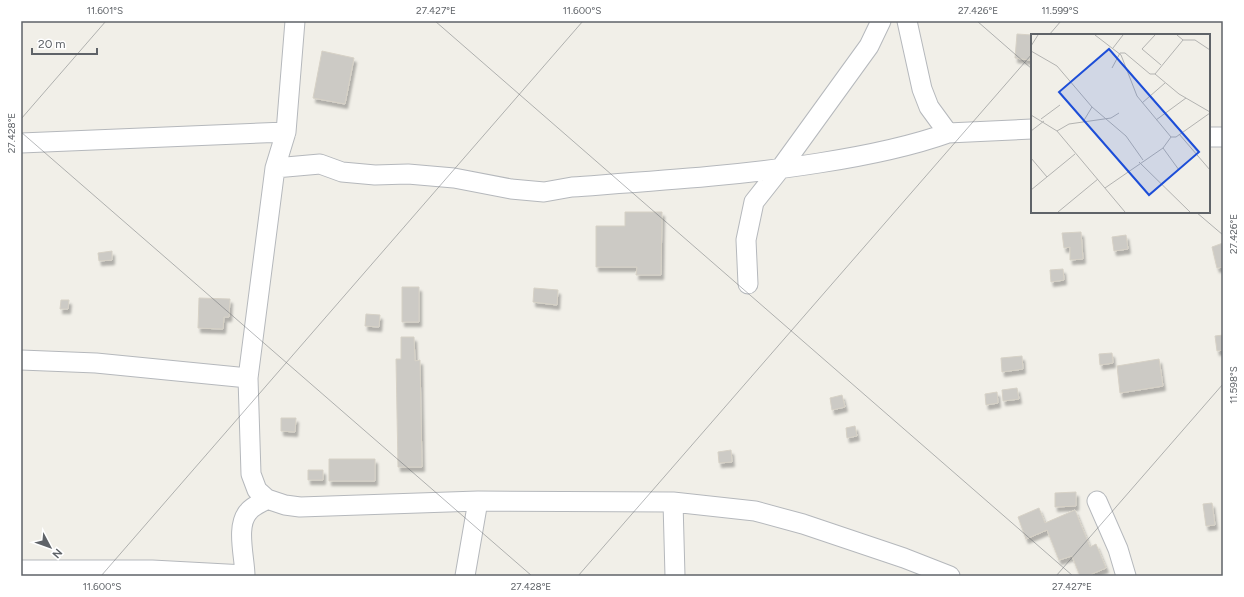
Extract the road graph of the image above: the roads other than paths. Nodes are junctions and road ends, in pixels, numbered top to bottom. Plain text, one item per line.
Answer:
1 (295, 21) edge
2 (881, 21) edge
3 (907, 21) edge
4 (1031, 129) edge
5 (286, 132) junction
6 (948, 133) junction
7 (1210, 137) edge
8 (1223, 137) edge
9 (21, 143) edge
10 (275, 168) junction
11 (780, 169) junction
12 (748, 284) dead end
13 (21, 360) edge
14 (248, 378) junction
15 (267, 499) junction
16 (478, 501) junction
17 (1097, 501) dead end
18 (673, 502) junction
19 (21, 570) edge
20 (245, 576) edge
21 (465, 576) edge
22 (675, 576) edge
23 (950, 576) edge
24 (1126, 576) edge

1 - 5 street
2 - 11 street
3 - 6 street
4 - 6 street
5 - 9 street
5 - 10 street
6 - 11 street
7 - 8 street
10 - 11 street
10 - 14 street
11 - 12 street
13 - 14 street
14 - 15 street
15 - 16 street
15 - 20 street
16 - 18 street
16 - 21 street
17 - 24 street
18 - 22 street
18 - 23 street
19 - 20 street

